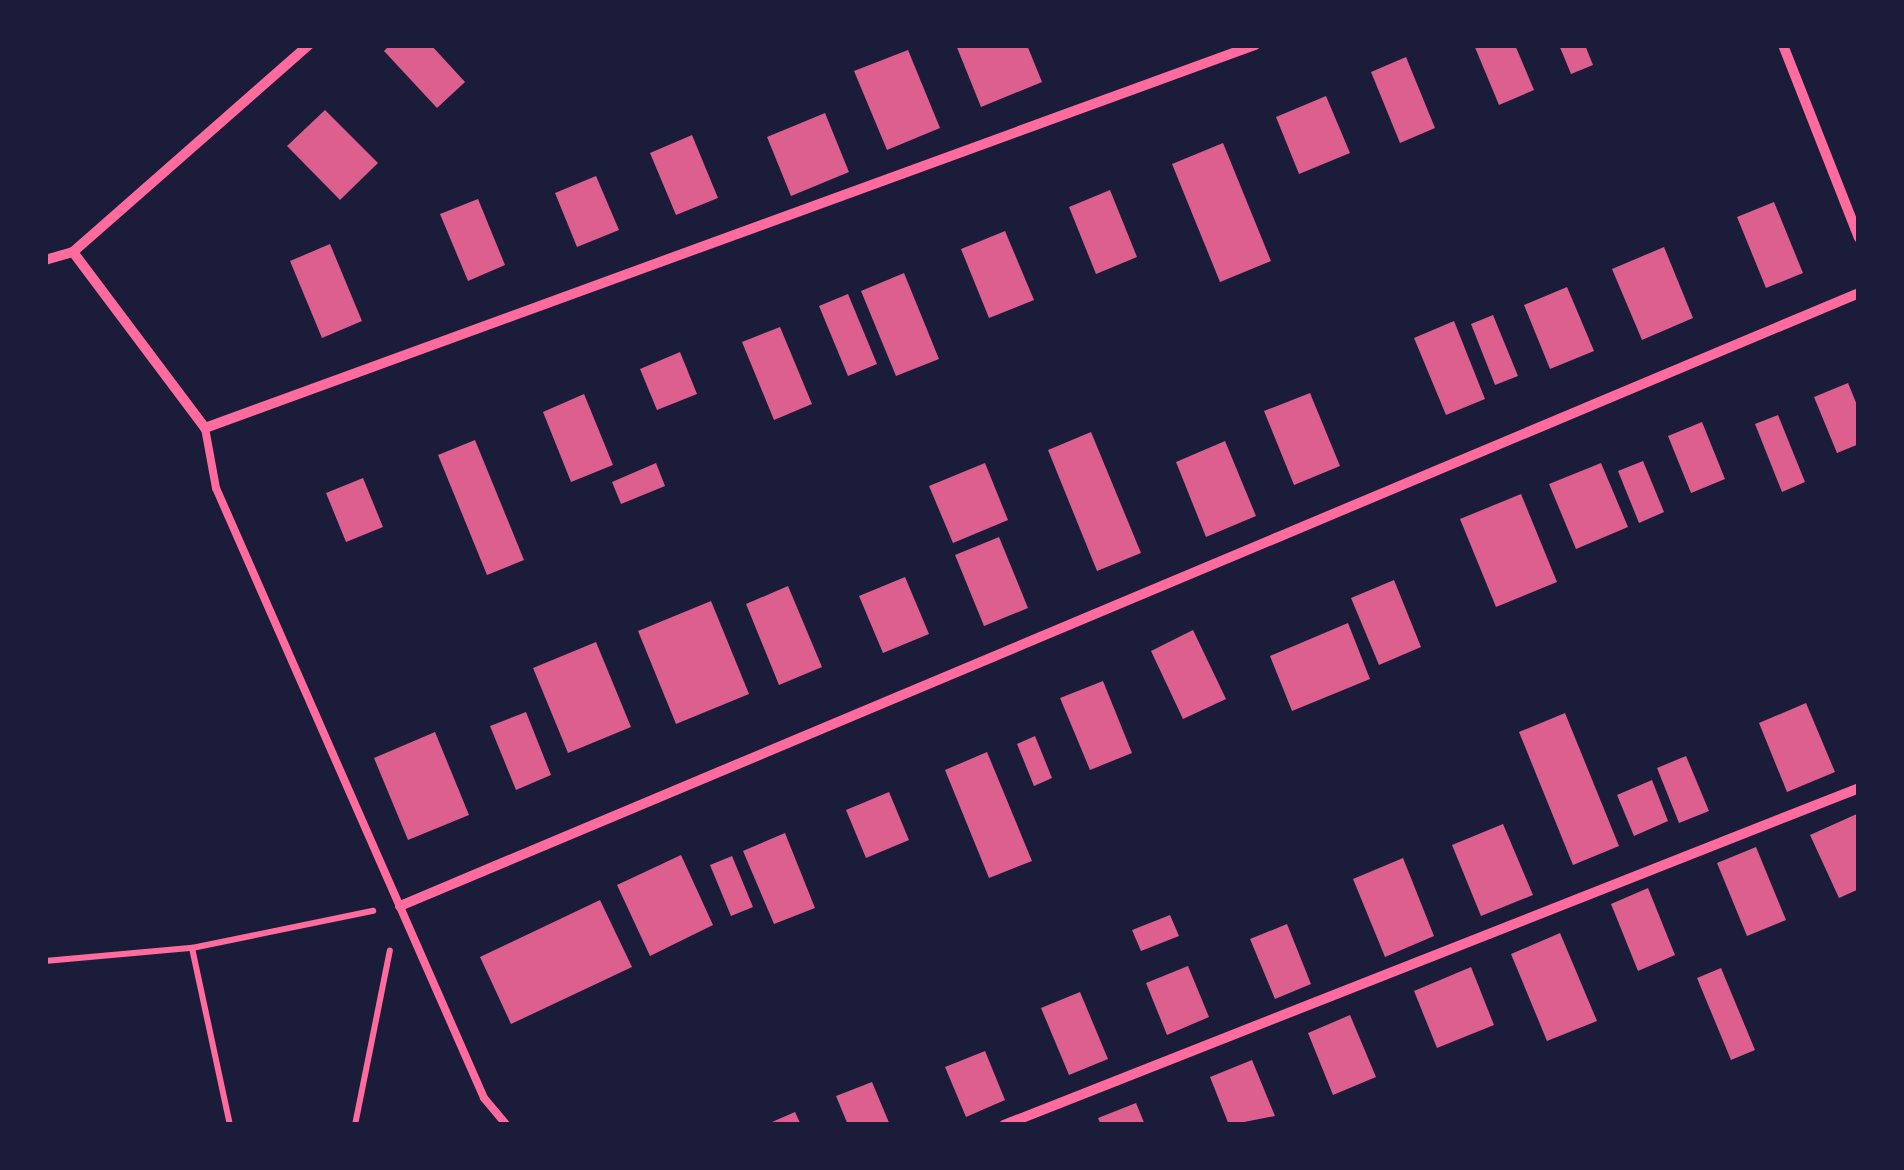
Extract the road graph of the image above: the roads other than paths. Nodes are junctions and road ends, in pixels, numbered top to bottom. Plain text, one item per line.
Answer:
1 (309, 45) edge
2 (1255, 45) edge
3 (1784, 45) edge
4 (1859, 238) edge
5 (73, 252) junction
6 (45, 260) edge
7 (1859, 293) edge
8 (204, 428) junction
9 (1859, 788) edge
10 (400, 906) junction
11 (506, 1125) edge
12 (1004, 1125) edge

1 - 5 street
2 - 8 street
3 - 4 street
5 - 6 street
5 - 8 street
7 - 10 street
8 - 10 lane
9 - 12 street
10 - 11 lane

